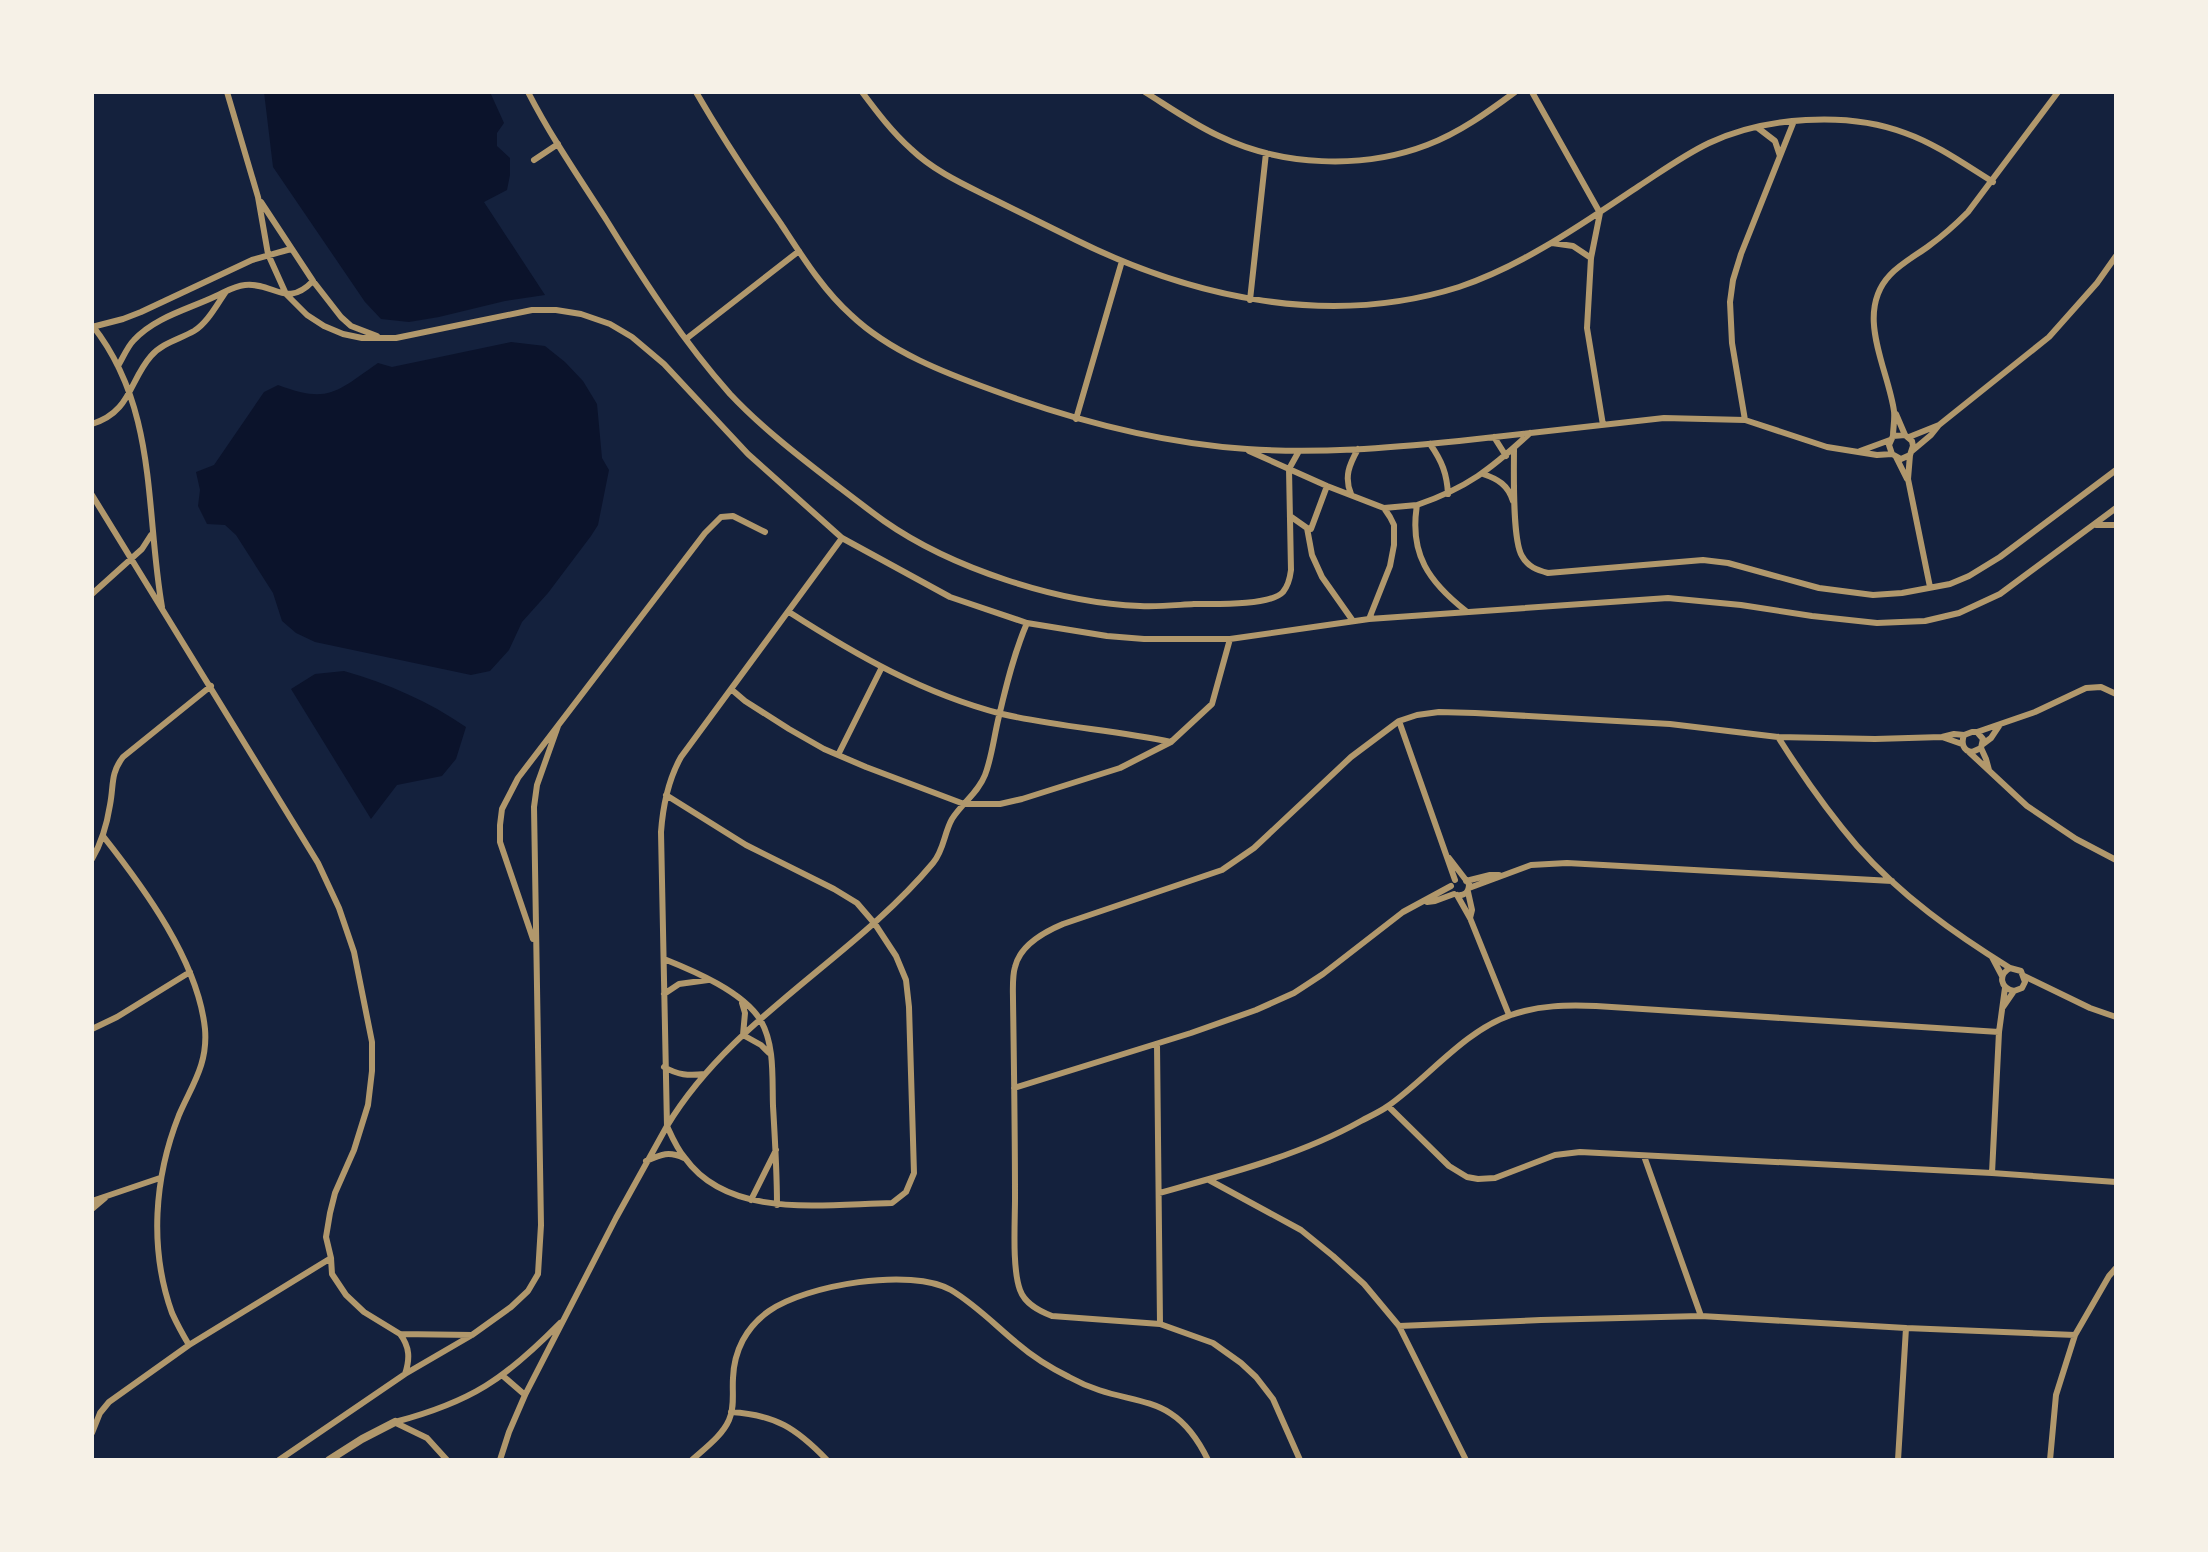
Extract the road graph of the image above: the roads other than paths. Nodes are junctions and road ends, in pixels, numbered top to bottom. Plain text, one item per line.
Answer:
1 (227, 92) edge
2 (528, 92) edge
3 (696, 92) edge
4 (862, 92) edge
5 (1145, 92) edge
6 (1515, 92) edge
7 (1532, 92) edge
8 (2058, 92) edge
9 (1794, 121) junction
10 (1758, 128) junction
11 (558, 144) junction
12 (1266, 153) junction
13 (1780, 156) junction
14 (534, 160) dead end
15 (1993, 182) junction
16 (258, 197) junction
17 (1600, 213) junction
18 (1552, 243) junction
19 (291, 249) junction
20 (799, 251) junction
21 (268, 254) junction
22 (1591, 258) junction
23 (2115, 259) edge
24 (1122, 261) junction
25 (207, 280) junction
26 (313, 281) junction
27 (227, 290) junction
28 (286, 294) junction
29 (216, 296) junction
30 (1250, 300) junction
31 (141, 312) junction
32 (92, 326) edge
33 (149, 328) junction
34 (380, 338) junction
35 (686, 339) junction
36 (118, 366) junction
37 (131, 392) junction
38 (1894, 411) junction
39 (1076, 419) junction
40 (1745, 420) junction
41 (92, 424) edge
42 (1603, 425) junction
43 (1939, 425) junction
44 (1530, 433) junction
45 (1907, 436) junction
46 (1494, 437) junction
47 (1892, 438) junction
48 (1430, 444) junction
49 (1514, 448) junction
50 (1246, 449) junction
51 (1358, 449) junction
52 (1299, 451) junction
53 (1859, 451) junction
54 (1911, 453) junction
55 (1506, 456) junction
56 (1894, 456) junction
57 (1289, 469) junction
58 (2116, 470) edge
59 (1483, 474) junction
60 (1908, 479) junction
61 (1327, 486) junction
62 (1448, 494) junction
63 (92, 495) edge
64 (1352, 496) junction
65 (1417, 505) junction
66 (1384, 508) junction
67 (1515, 508) junction
68 (2116, 508) edge
69 (1290, 516) junction
70 (2092, 525) junction
71 (2116, 525) edge
72 (1307, 528) junction
73 (765, 532) dead end
74 (152, 533) junction
75 (842, 538) junction
76 (131, 559) junction
77 (1930, 587) junction
78 (92, 594) edge
79 (162, 610) junction
80 (1466, 611) junction
81 (789, 612) junction
82 (1369, 619) junction
83 (1353, 621) junction
84 (1027, 623) junction
85 (1230, 639) junction
86 (882, 667) junction
87 (211, 686) junction
88 (731, 689) junction
89 (2116, 694) edge
90 (1000, 713) junction
91 (1399, 721) junction
92 (558, 726) junction
93 (1999, 726) junction
94 (1977, 732) junction
95 (1964, 735) junction
96 (1778, 737) junction
97 (1942, 737) junction
98 (1171, 742) junction
99 (1962, 744) junction
100 (1982, 746) junction
101 (1969, 752) junction
102 (838, 755) junction
103 (1989, 770) junction
104 (518, 778) junction
105 (532, 782) junction
106 (666, 795) junction
107 (964, 804) junction
108 (103, 836) junction
109 (92, 859) edge
110 (2116, 860) edge
111 (535, 881) junction
112 (1892, 881) junction
113 (515, 884) junction
114 (1461, 887) junction
115 (875, 924) junction
116 (536, 946) junction
117 (1992, 957) junction
118 (664, 959) junction
119 (2010, 968) junction
120 (190, 972) junction
121 (2002, 976) junction
122 (2024, 976) junction
123 (708, 980) junction
124 (2045, 987) junction
125 (2005, 988) junction
126 (2022, 988) junction
127 (2014, 991) junction
128 (664, 994) junction
129 (741, 1000) junction
130 (2003, 1007) junction
131 (1509, 1015) junction
132 (2116, 1017) edge
133 (760, 1020) junction
134 (92, 1029) edge
135 (1999, 1032) junction
136 (743, 1035) junction
137 (1157, 1044) junction
138 (771, 1056) junction
139 (664, 1067) junction
140 (705, 1074) junction
141 (1014, 1088) junction
142 (1388, 1106) junction
143 (667, 1126) junction
144 (776, 1149) junction
145 (1644, 1156) junction
146 (685, 1159) junction
147 (646, 1161) junction
148 (1992, 1173) junction
149 (160, 1178) junction
150 (1208, 1179) junction
151 (2116, 1182) edge
152 (1159, 1193) junction
153 (106, 1197) junction
154 (751, 1200) junction
155 (92, 1201) edge
156 (777, 1205) junction
157 (92, 1209) edge
158 (331, 1258) junction
159 (2116, 1268) edge
160 (1701, 1316) junction
161 (564, 1319) junction
162 (1160, 1324) junction
163 (1399, 1326) junction
164 (1906, 1328) junction
165 (400, 1334) junction
166 (472, 1335) junction
167 (2075, 1335) junction
168 (189, 1345) junction
169 (405, 1374) junction
170 (503, 1376) junction
171 (525, 1395) junction
172 (731, 1412) junction
173 (395, 1422) junction
174 (92, 1433) edge
175 (279, 1460) edge
176 (329, 1460) edge
177 (447, 1460) edge
178 (500, 1460) edge
179 (692, 1460) edge
180 (827, 1460) edge
181 (1208, 1460) edge
182 (1300, 1460) edge
183 (1466, 1460) edge
184 (1898, 1460) edge
185 (2050, 1460) edge

1 - 16 street
2 - 11 street
3 - 20 street
4 - 24 street
5 - 12 street
6 - 12 street
7 - 17 street
8 - 15 street
9 - 10 street
9 - 13 street
9 - 15 street
10 - 13 street
10 - 17 street
11 - 14 street
11 - 35 street
12 - 30 street
13 - 40 street
15 - 38 street
16 - 19 street
16 - 21 street
17 - 18 street
17 - 22 street
18 - 22 street
18 - 30 street
19 - 21 street
19 - 26 street
20 - 35 street
20 - 39 street
21 - 25 street
21 - 28 street
22 - 42 street
23 - 43 street
24 - 30 street
24 - 39 street
25 - 29 street
25 - 31 street
26 - 28 street
26 - 34 street
27 - 28 street
27 - 29 street
27 - 37 street
28 - 34 street
29 - 33 street
31 - 32 street
31 - 33 street
32 - 36 street
33 - 36 street
34 - 75 street
35 - 69 street
36 - 37 street
37 - 41 street
37 - 74 street
38 - 45 street
38 - 47 street
39 - 50 street
40 - 42 street
40 - 53 street
42 - 44 street
43 - 45 street
43 - 54 street
44 - 46 street
44 - 49 street
45 - 47 street
45 - 54 street
46 - 48 street
46 - 55 street
47 - 53 street
47 - 56 street
48 - 51 street
48 - 62 street
49 - 55 street
49 - 67 street
50 - 52 street
50 - 57 street
51 - 52 street
51 - 64 street
52 - 57 street
53 - 56 street
54 - 56 street
54 - 60 street
55 - 59 street
56 - 60 street
57 - 61 street
57 - 69 street
58 - 77 street
59 - 62 street
59 - 67 street
60 - 77 street
61 - 64 street
61 - 72 street
62 - 65 street
63 - 76 street
64 - 66 street
65 - 66 street
65 - 80 street
66 - 82 street
67 - 77 street
68 - 70 street
69 - 72 street
70 - 71 street
70 - 80 street
72 - 83 street
73 - 92 street
74 - 76 street
74 - 79 street
75 - 81 street
75 - 84 street
76 - 78 street
76 - 79 street
79 - 87 street
80 - 82 street
81 - 86 street
81 - 88 street
82 - 83 street
83 - 85 street
84 - 85 street
84 - 90 street
85 - 98 street
86 - 90 street
86 - 102 street
87 - 108 street
87 - 158 street
88 - 102 street
88 - 106 street
89 - 93 street
90 - 98 street
90 - 107 street
91 - 96 street
91 - 114 street
91 - 141 street
92 - 104 street
92 - 105 street
93 - 94 street
93 - 100 street
94 - 95 street
94 - 100 street
95 - 97 street
95 - 99 street
96 - 97 street
96 - 112 street
97 - 99 street
98 - 107 street
99 - 101 street
100 - 101 street
100 - 103 street
101 - 103 street
102 - 107 street
103 - 110 street
104 - 105 street
104 - 113 street
105 - 111 street
106 - 115 street
106 - 118 street
107 - 115 street
108 - 109 street
108 - 120 street
111 - 113 street
111 - 116 street
112 - 114 street
112 - 117 street
113 - 116 street
114 - 131 street
114 - 137 street
115 - 133 street
115 - 156 street
116 - 166 street
117 - 119 street
117 - 121 street
118 - 123 street
118 - 128 street
119 - 121 street
119 - 122 street
120 - 134 street
120 - 149 street
121 - 125 street
122 - 124 street
122 - 126 street
123 - 128 street
123 - 129 street
124 - 126 street
124 - 132 street
125 - 127 street
125 - 130 street
126 - 127 street
127 - 130 street
128 - 139 street
129 - 133 street
129 - 136 street
130 - 135 street
131 - 135 street
131 - 142 street
133 - 136 street
133 - 138 street
135 - 148 street
136 - 138 street
136 - 140 street
137 - 141 street
137 - 152 street
138 - 144 street
139 - 140 street
139 - 143 street
140 - 143 street
141 - 162 street
142 - 145 street
142 - 150 street
143 - 146 street
143 - 147 street
144 - 154 street
144 - 156 street
145 - 148 street
145 - 160 street
146 - 147 street
146 - 154 street
147 - 161 street
148 - 151 street
149 - 153 street
149 - 168 street
150 - 152 street
150 - 163 street
152 - 162 street
153 - 155 street
153 - 157 street
154 - 156 street
158 - 165 street
158 - 168 street
159 - 167 street
160 - 163 street
160 - 164 street
161 - 170 street
161 - 171 street
162 - 182 street
163 - 183 street
164 - 167 street
164 - 184 street
165 - 166 street
165 - 169 street
166 - 169 street
167 - 185 street
168 - 174 street
169 - 175 street
170 - 171 street
170 - 173 street
171 - 178 street
172 - 179 street
172 - 180 street
172 - 181 street
173 - 176 street
173 - 177 street

